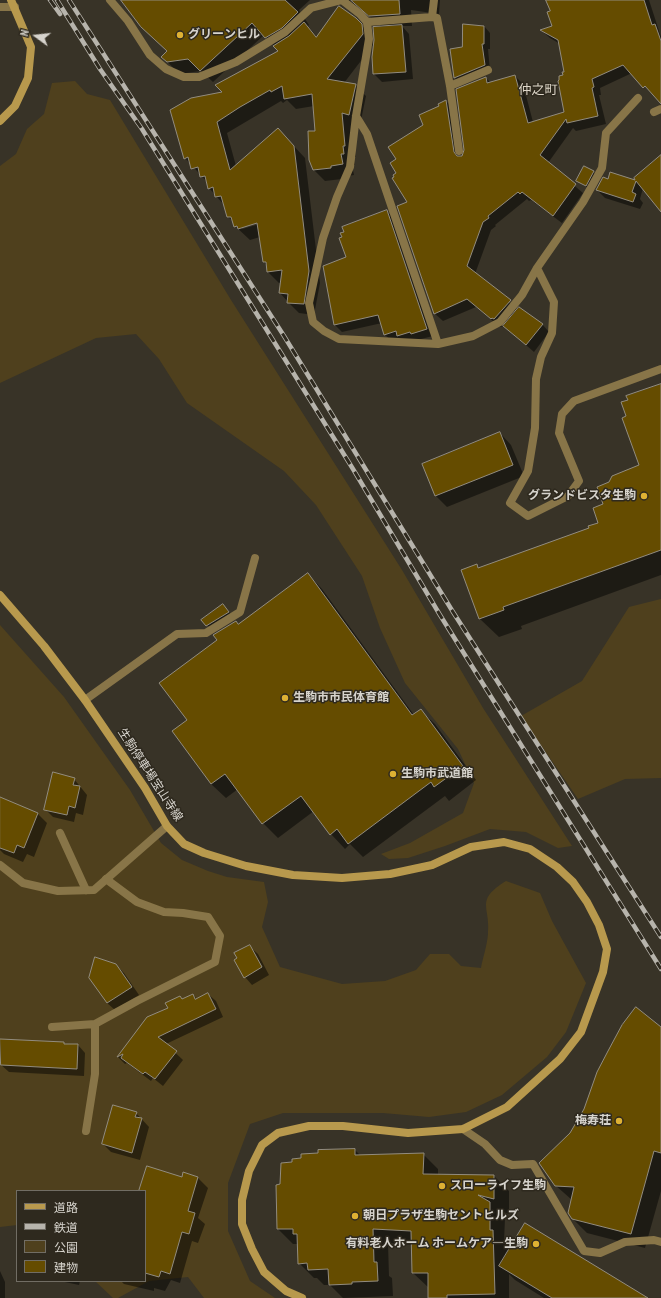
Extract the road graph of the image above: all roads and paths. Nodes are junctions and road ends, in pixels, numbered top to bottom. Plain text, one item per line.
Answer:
1 (110, 0) edge
2 (434, 0) edge
3 (13, 3) edge
4 (0, 8) edge
5 (432, 17) junction
6 (367, 22) junction
7 (488, 70) dead end
8 (450, 86) junction
9 (638, 98) dead end
10 (356, 116) junction
11 (0, 121) edge
12 (459, 151) dead end
13 (537, 268) junction
14 (438, 344) junction
15 (661, 369) edge
16 (255, 558) dead end
17 (0, 595) edge
18 (85, 700) junction
19 (167, 826) junction
20 (60, 833) dead end
21 (0, 866) edge
22 (106, 879) junction
23 (86, 890) junction
24 (95, 1024) junction
25 (52, 1027) dead end
26 (463, 1129) junction
27 (86, 1131) dead end
28 (661, 1242) edge
29 (302, 1298) edge

1 - 6 street
2 - 5 street
3 - 4 street
3 - 11 main road
5 - 6 street
5 - 8 street
6 - 10 street
7 - 8 street
8 - 12 street
9 - 13 street
10 - 14 street
10 - 14 street
13 - 14 street
13 - 15 street
16 - 18 street
17 - 18 main road, 生駒停車場宝山寺線
18 - 19 main road, 生駒停車場宝山寺線
19 - 22 street
19 - 26 main road, 生駒停車場宝山寺線
20 - 23 street
21 - 23 street
22 - 23 street
22 - 24 street
24 - 25 street
24 - 27 street
26 - 28 street
26 - 29 main road, 生駒停車場宝山寺線

